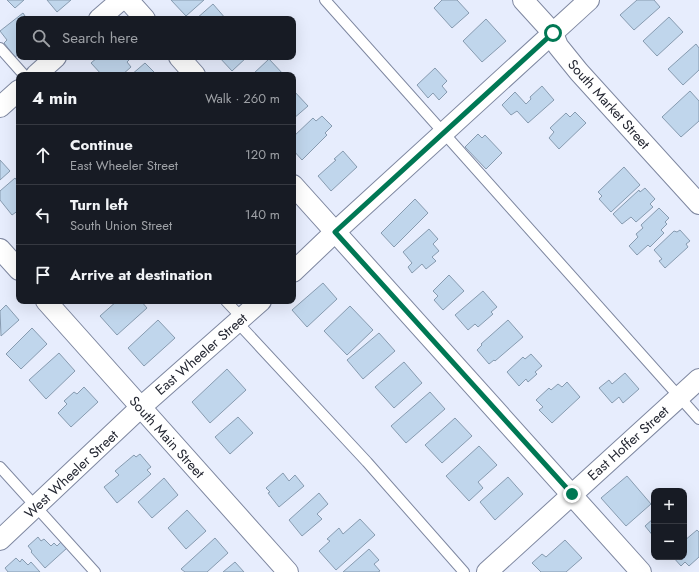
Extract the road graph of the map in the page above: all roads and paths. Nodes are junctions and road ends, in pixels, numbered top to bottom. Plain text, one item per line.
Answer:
1 (121, 0) edge
2 (128, 0) edge
3 (325, 0) edge
4 (523, 0) edge
5 (589, 0) edge
6 (102, 16) edge
7 (142, 16) edge
8 (553, 33) junction
9 (0, 48) edge
10 (53, 60) edge
11 (182, 60) edge
12 (21, 72) edge
13 (39, 72) edge
14 (192, 72) edge
15 (16, 93) edge
16 (0, 107) edge
17 (444, 133) junction
18 (296, 188) edge
19 (699, 204) edge
20 (335, 232) junction
21 (0, 249) edge
22 (16, 267) edge
23 (296, 269) edge
24 (49, 304) edge
25 (228, 304) edge
26 (258, 304) edge
27 (240, 320) junction
28 (699, 379) edge
29 (679, 397) junction
30 (141, 407) junction
31 (699, 419) edge
32 (0, 467) edge
33 (572, 494) junction
34 (36, 506) junction
35 (0, 540) edge
36 (95, 572) edge
37 (288, 572) edge
38 (464, 572) edge
39 (487, 572) edge
40 (641, 572) edge

1 - 6 street
2 - 7 street
3 - 17 lane
4 - 8 street, South Market Street
5 - 8 street
8 - 17 street
8 - 19 street, South Market Street
9 - 12 lane
10 - 13 street
11 - 14 street
15 - 16 street
17 - 20 street
17 - 29 lane
18 - 20 street
20 - 23 street
20 - 33 street
21 - 22 street
24 - 30 street, South Main Street
25 - 27 lane
26 - 27 street, East Wheeler Street
27 - 30 street, East Wheeler Street
27 - 38 lane
28 - 29 street, East Hoffer Street
29 - 31 lane
29 - 33 street, East Hoffer Street
30 - 34 street, West Wheeler Street
30 - 37 street, South Main Street
32 - 34 lane
33 - 39 street, East Hoffer Street
33 - 40 street
34 - 35 street, West Wheeler Street
34 - 36 lane

